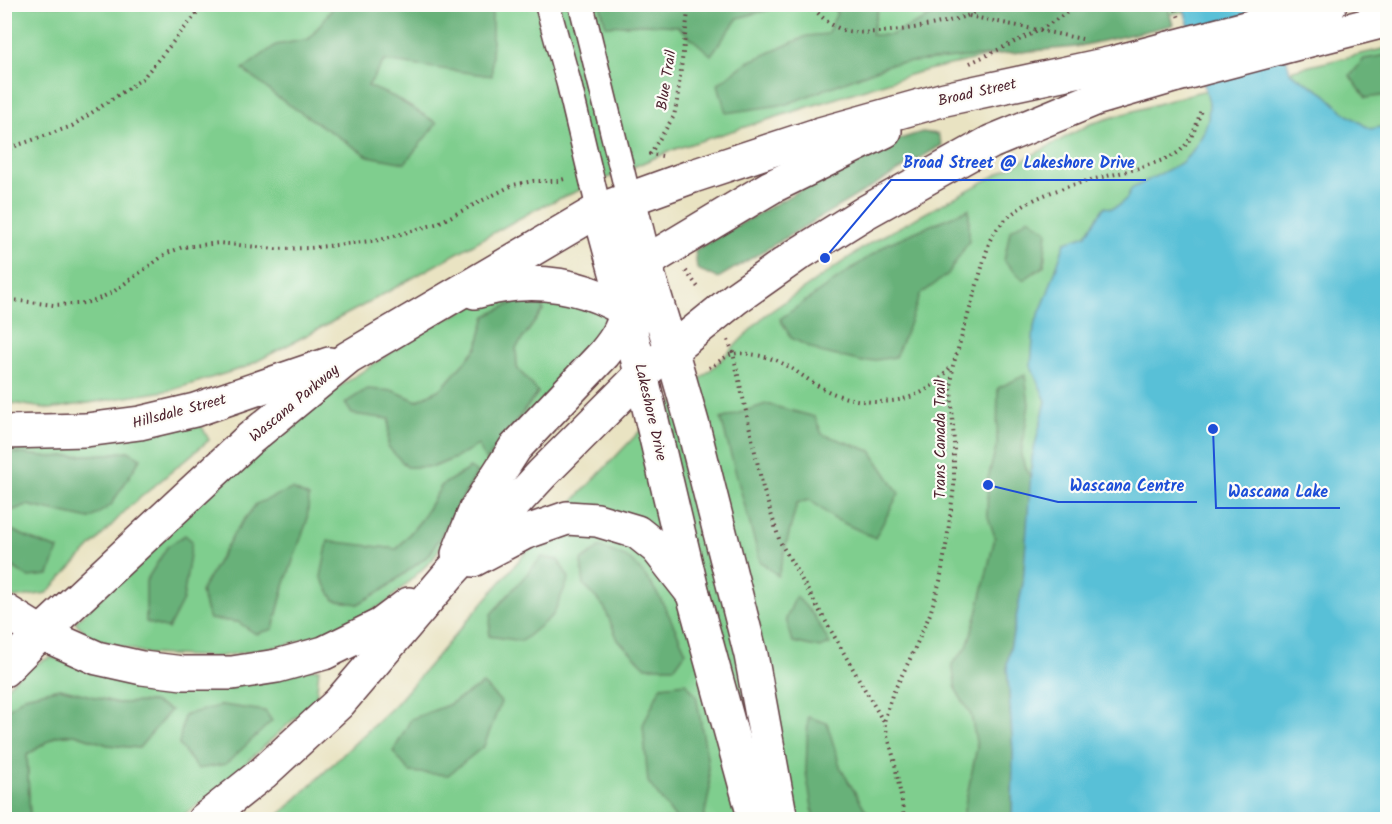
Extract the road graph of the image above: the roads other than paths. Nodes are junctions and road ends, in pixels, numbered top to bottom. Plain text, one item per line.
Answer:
1 (547, 4) edge
2 (581, 4) edge
3 (1330, 4) edge
4 (1388, 20) edge
5 (1298, 29) junction
6 (1175, 47) junction
7 (945, 99) junction
8 (629, 199) junction
9 (599, 210) junction
10 (639, 291) junction
11 (736, 298) junction
12 (447, 300) junction
13 (672, 349) junction
14 (348, 358) junction
15 (642, 374) junction
16 (4, 432) edge
17 (451, 572) junction
18 (693, 594) junction
19 (4, 610) edge
20 (41, 633) junction
21 (4, 670) edge
22 (204, 819) edge
23 (755, 819) edge
24 (781, 819) edge

1 - 9 street, Lakeshore Drive
2 - 8 street
3 - 5 main road, Broad Street
4 - 5 main road, Broad Street
5 - 6 main road, Broad Street, bridge
6 - 7 main road, Broad Street
6 - 11 main road, Broad Street
7 - 8 main road, Broad Street
7 - 10 main road
8 - 9 main road, Wascana Parkway
8 - 10 main road
9 - 10 main road, Lakeshore Drive
9 - 12 main road, Wascana Parkway
10 - 11 main road
10 - 12 main road
10 - 13 main road, Lakeshore Drive
10 - 15 main road, Lakeshore Drive
10 - 17 main road
11 - 13 main road
12 - 14 main road, Wascana Parkway
13 - 15 main road
13 - 24 main road, Lakeshore Drive
14 - 16 main road, Hillsdale Street
14 - 20 main road, Wascana Parkway
15 - 17 main road
15 - 18 main road, Lakeshore Drive
17 - 18 main road
17 - 20 main road
17 - 22 main road
18 - 23 main road, Lakeshore Drive
19 - 20 main road
20 - 21 main road, Wascana Parkway

